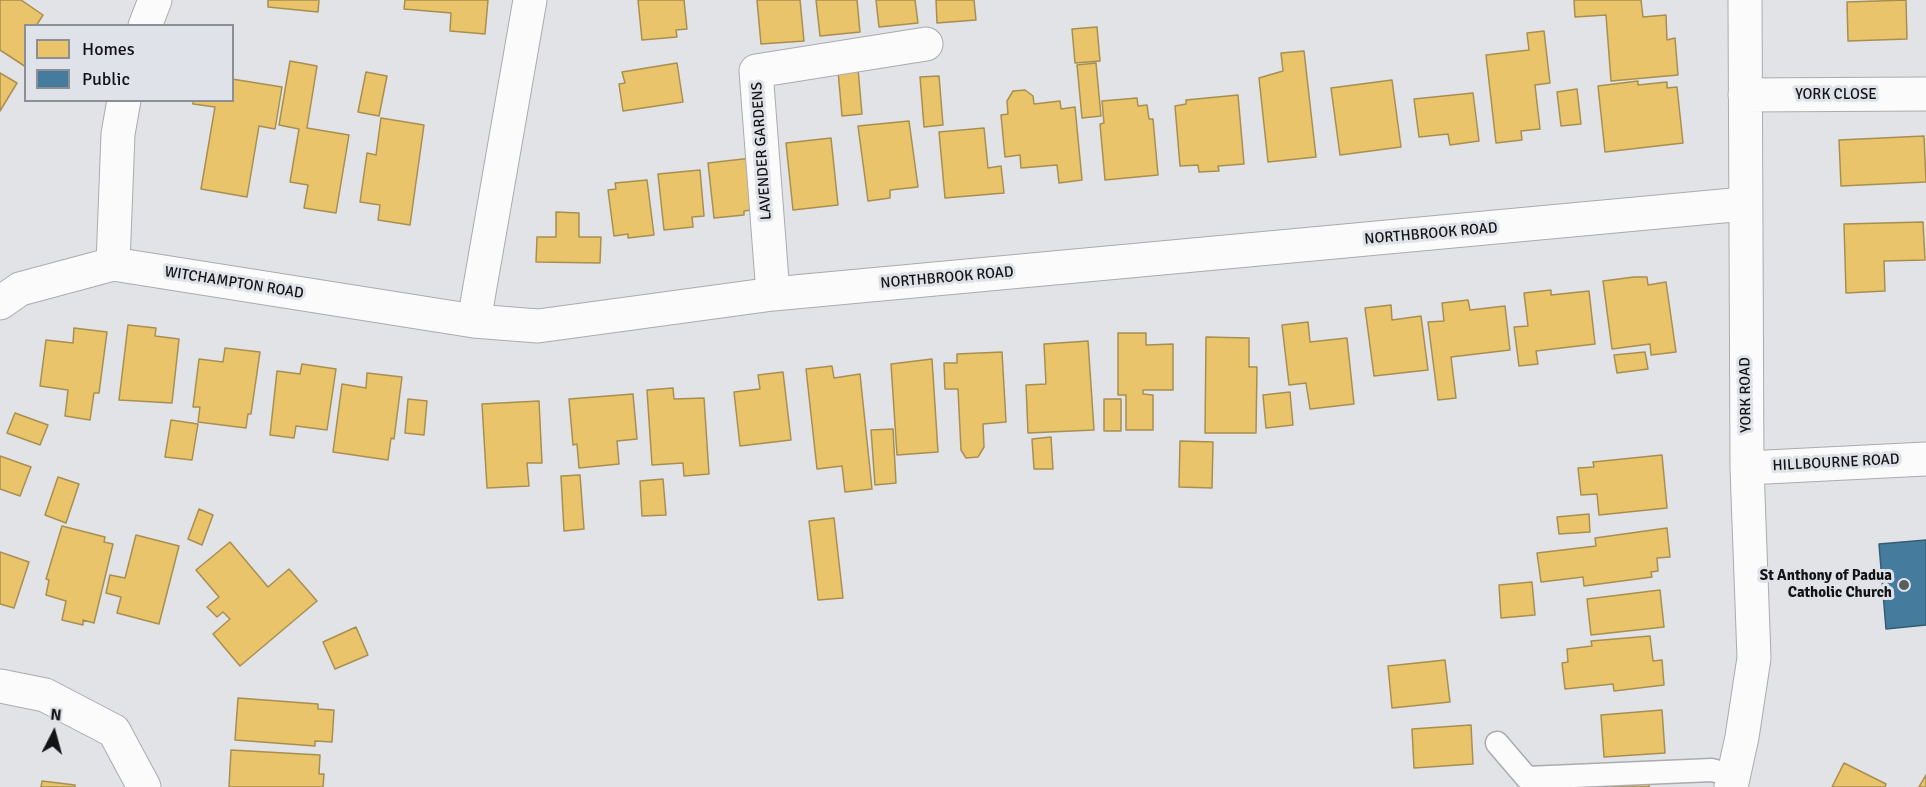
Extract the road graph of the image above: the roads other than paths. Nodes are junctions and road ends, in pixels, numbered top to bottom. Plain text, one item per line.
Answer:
1 (154, 0) edge
2 (530, 0) edge
3 (1745, 0) edge
4 (146, 24) edge
5 (926, 44) dead end
6 (1926, 94) edge
7 (1745, 95) junction
8 (124, 102) edge
9 (1744, 204) junction
10 (113, 264) junction
11 (773, 294) junction
12 (0, 303) edge
13 (474, 321) junction
14 (1926, 459) edge
15 (1747, 468) junction
16 (0, 686) edge
17 (1497, 743) dead end
18 (1732, 782) edge
19 (144, 787) edge

1 - 4 street
2 - 13 street
3 - 7 street, YORK ROAD
5 - 11 street, LAVENDER GARDENS
6 - 7 street, YORK CLOSE
7 - 9 street, YORK ROAD
8 - 10 street
9 - 11 street, NORTHBROOK ROAD
9 - 15 street, YORK ROAD
10 - 12 street, WITCHAMPTON ROAD
10 - 13 street, WITCHAMPTON ROAD
11 - 13 street, NORTHBROOK ROAD
14 - 15 street, HILLBOURNE ROAD
15 - 18 street, YORK ROAD
16 - 19 street
17 - 18 lane

